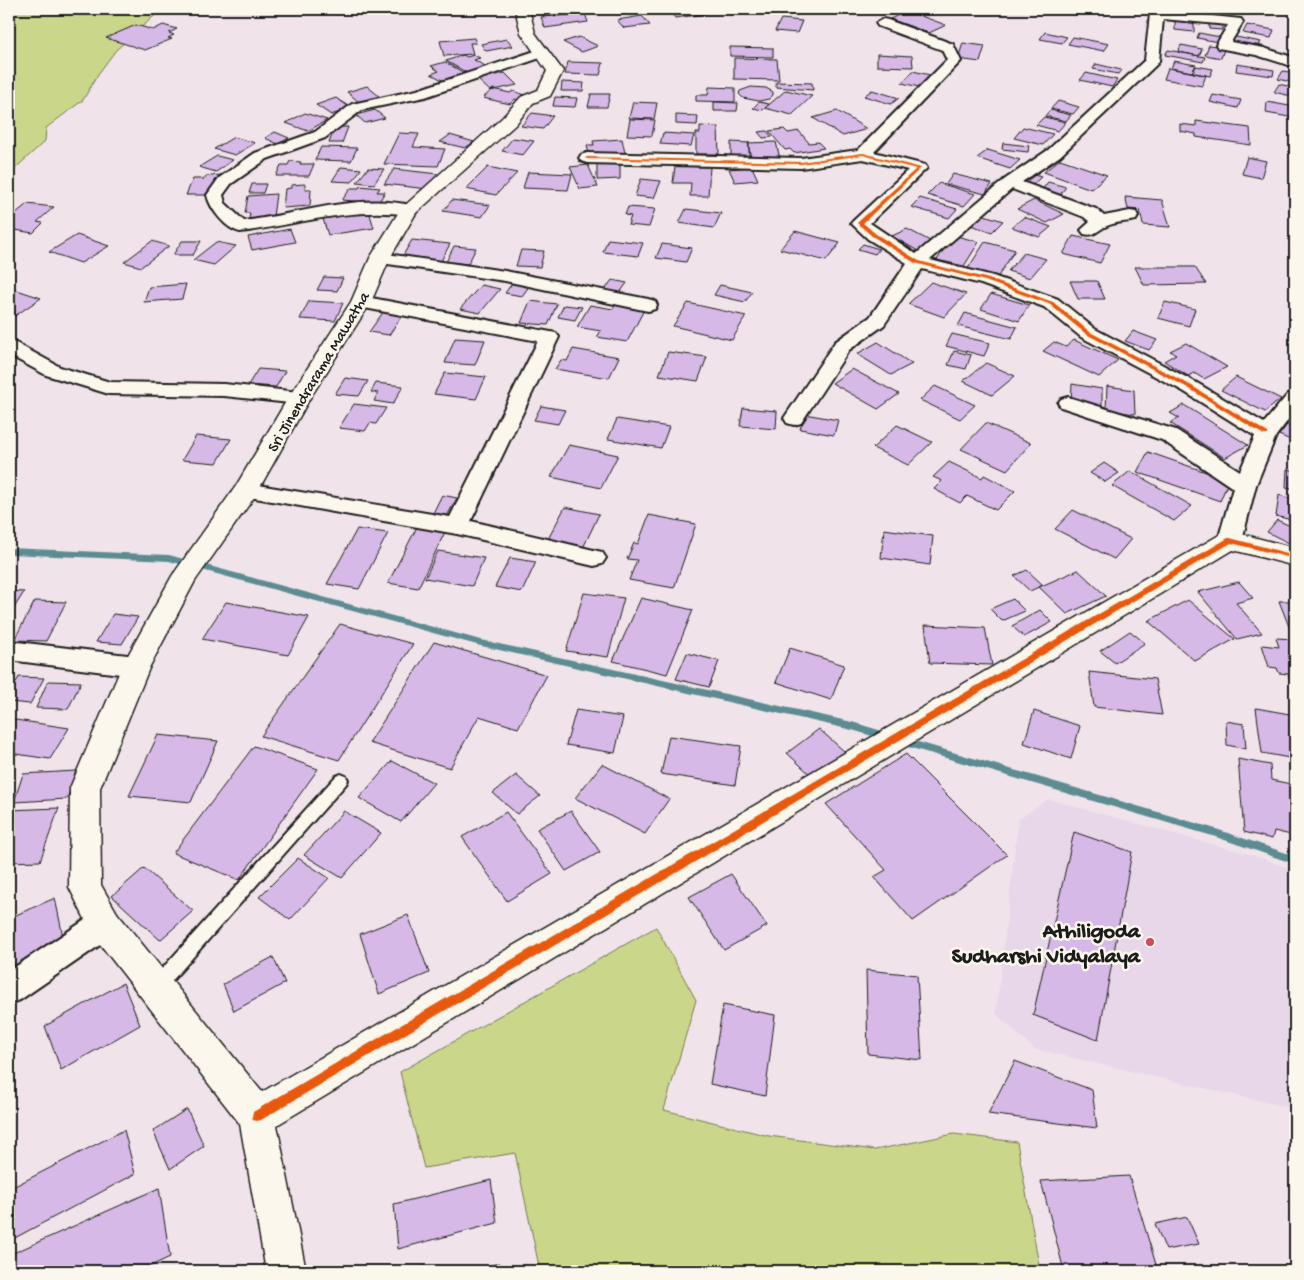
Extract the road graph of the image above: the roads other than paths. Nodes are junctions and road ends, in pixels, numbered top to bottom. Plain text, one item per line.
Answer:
1 (522, 9) edge
2 (1155, 11) edge
3 (883, 23) dead end
4 (541, 53) junction
5 (1295, 63) edge
6 (863, 154) junction
7 (587, 158) dead end
8 (1010, 183) junction
9 (409, 210) junction
10 (1130, 216) dead end
11 (380, 258) junction
12 (917, 262) junction
13 (361, 302) junction
14 (648, 305) dead end
15 (9, 348) edge
16 (299, 398) junction
17 (1295, 398) edge
18 (1068, 404) dead end
19 (794, 418) dead end
20 (1266, 434) junction
21 (1245, 486) junction
22 (246, 490) junction
23 (457, 526) junction
24 (1230, 540) junction
25 (1295, 557) edge
26 (594, 558) dead end
27 (9, 650) edge
28 (136, 666) junction
29 (341, 780) dead end
30 (105, 924) junction
31 (155, 988) junction
32 (9, 989) edge
33 (257, 1116) junction
34 (286, 1271) edge

1 - 4 main road, Sri Jinendrarama Mawatha
2 - 5 street
2 - 8 street
3 - 6 street
4 - 9 main road, Sri Jinendrarama Mawatha
4 - 9 street
6 - 7 street
6 - 12 street
8 - 10 street
8 - 12 street
9 - 11 main road, Sri Jinendrarama Mawatha
11 - 13 main road, Sri Jinendrarama Mawatha
11 - 14 street
12 - 19 street
12 - 20 street
13 - 16 main road, Sri Jinendrarama Mawatha
13 - 23 street
15 - 16 street
16 - 22 main road, Sri Jinendrarama Mawatha
17 - 20 street
18 - 21 street
20 - 21 street
21 - 24 street
22 - 23 street
22 - 28 main road, Sri Jinendrarama Mawatha
23 - 26 street
24 - 25 main road
24 - 33 main road
27 - 28 street
28 - 30 main road, Sri Jinendrarama Mawatha
29 - 31 lane
30 - 31 main road, Sri Jinendrarama Mawatha
30 - 32 street
31 - 33 main road, Sri Jinendrarama Mawatha
33 - 34 main road, Sri Jinendrarama Mawatha

